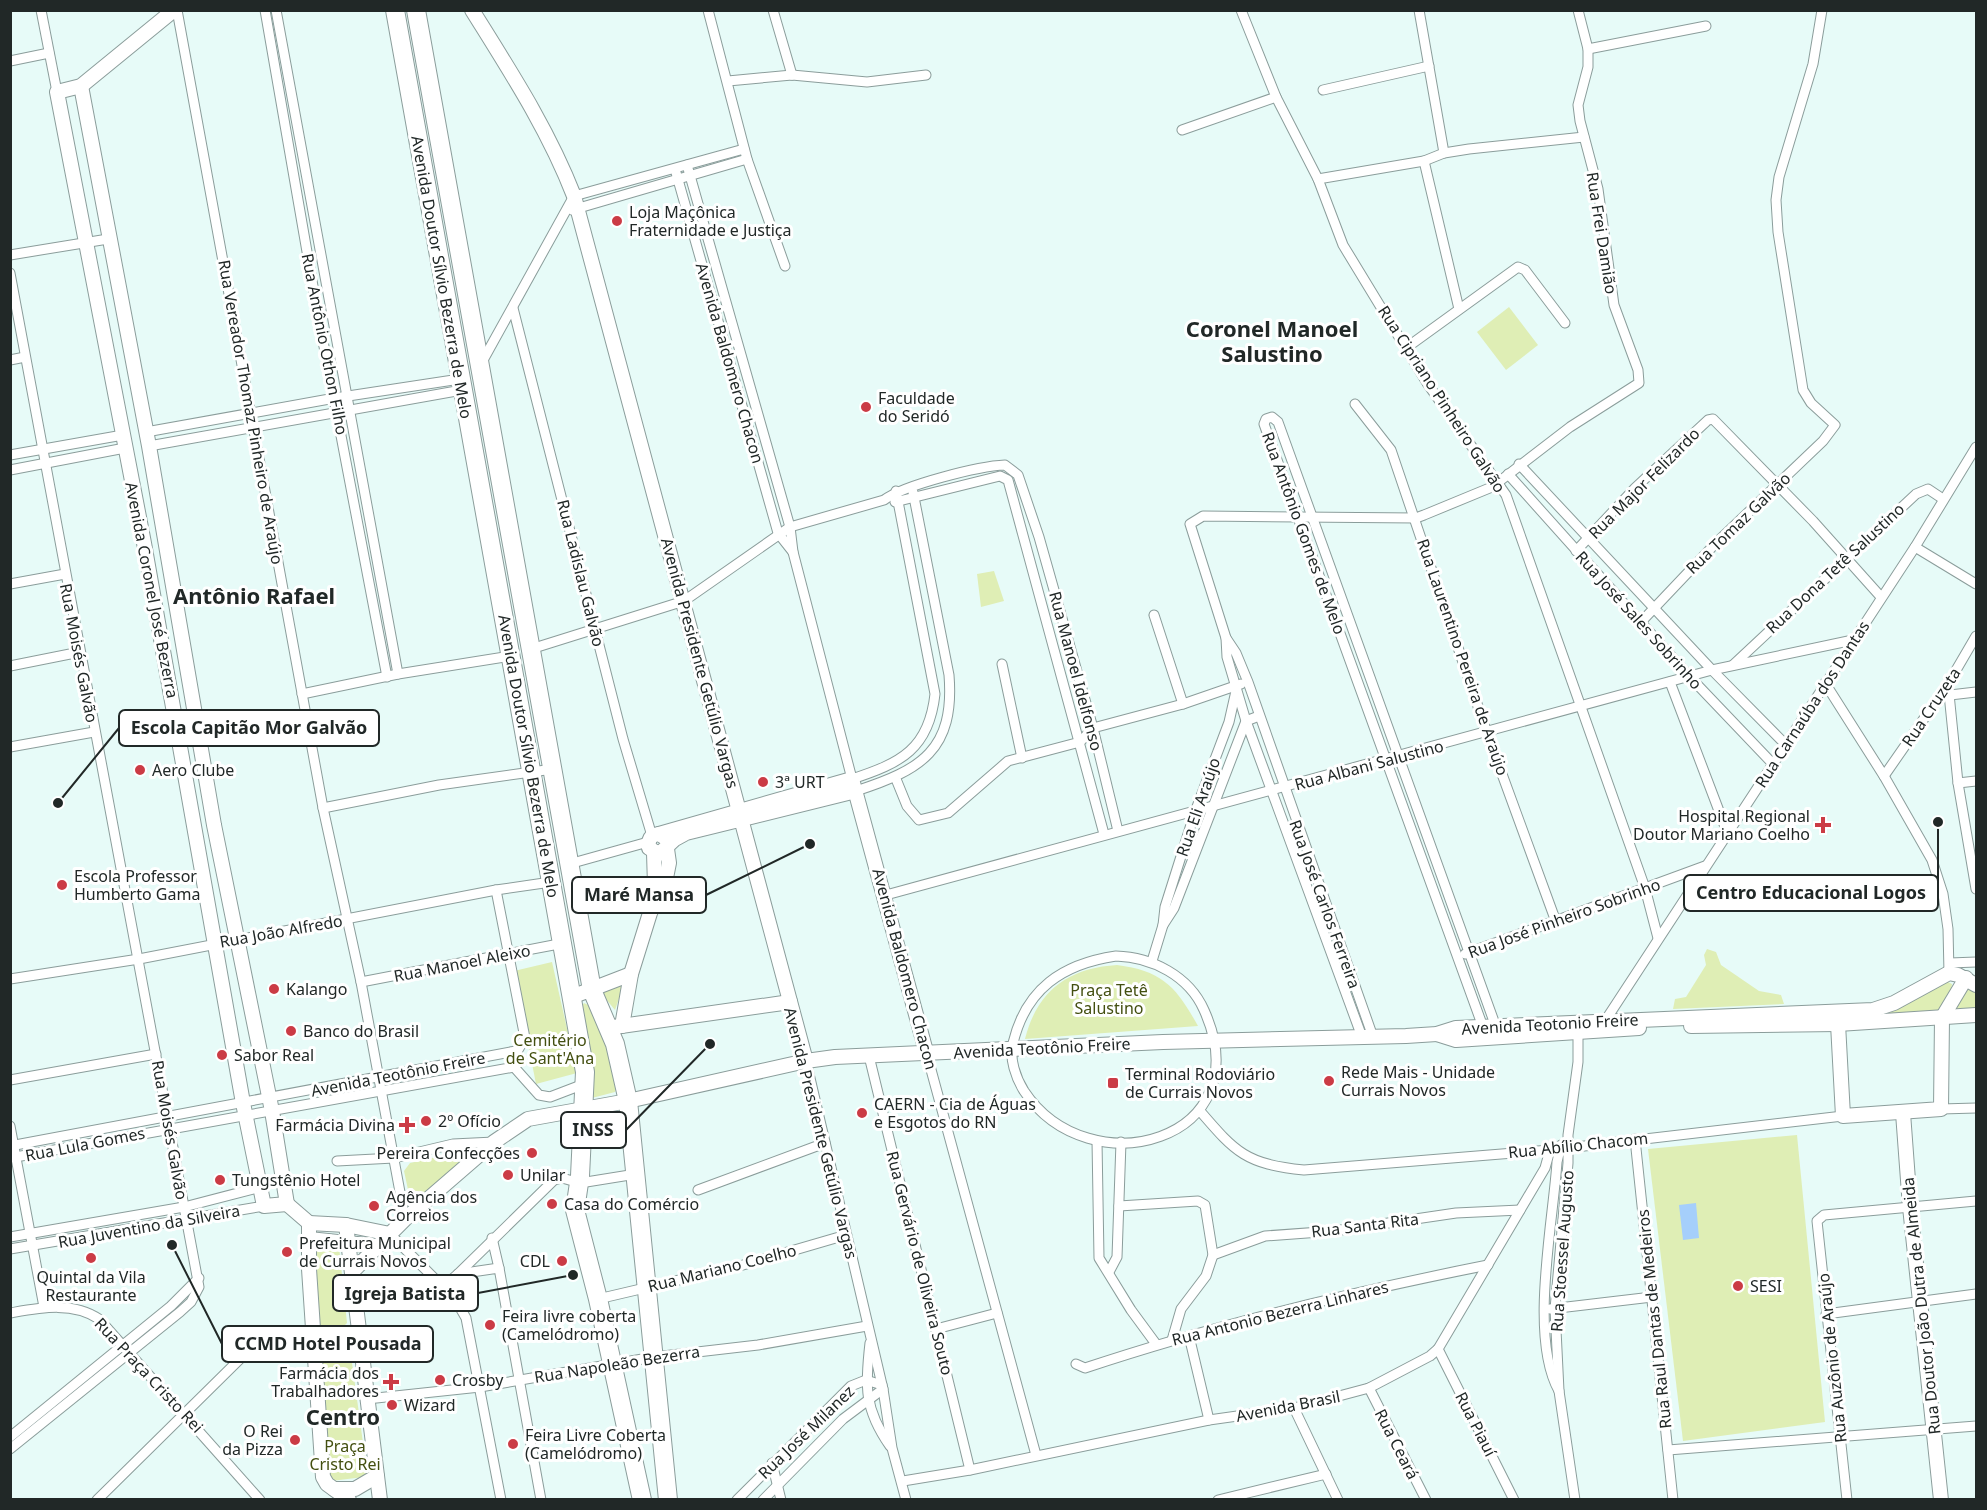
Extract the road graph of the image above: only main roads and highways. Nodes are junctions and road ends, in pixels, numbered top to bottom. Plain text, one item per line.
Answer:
1 (395, 10) edge
2 (416, 10) edge
3 (664, 1466) junction
4 (636, 1474) junction
5 (642, 1500) edge
6 (668, 1500) edge

1 - 4 highway, Avenida Doutor Sílvio Bezerra de Melo
2 - 3 highway, Avenida Doutor Sílvio Bezerra de Melo
3 - 4 highway
3 - 6 highway, Avenida Doutor Sílvio Bezerra de Melo
4 - 5 highway, Avenida Doutor Sílvio Bezerra de Melo

